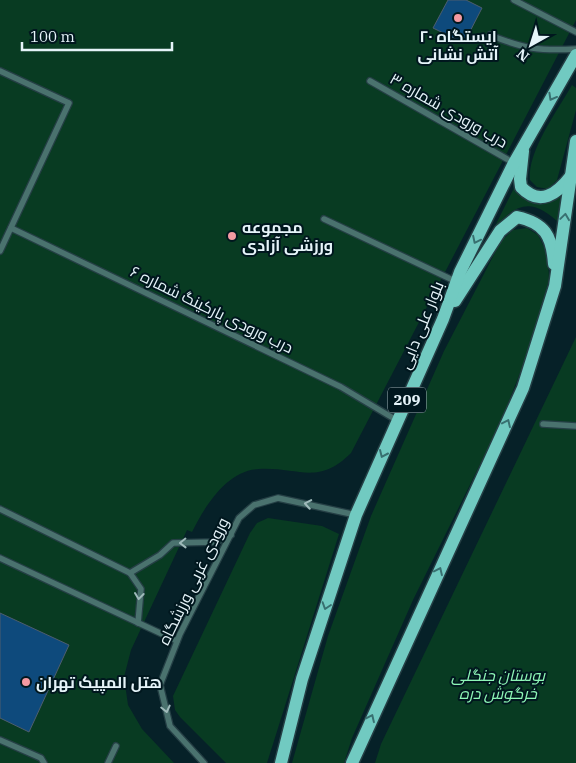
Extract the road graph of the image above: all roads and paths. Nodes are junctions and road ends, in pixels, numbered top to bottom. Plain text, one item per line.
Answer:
1 (514, 0) edge
2 (576, 32) edge
3 (490, 35) dead end
4 (576, 49) edge
5 (576, 55) edge
6 (0, 71) edge
7 (370, 81) dead end
8 (576, 141) edge
9 (523, 149) junction
10 (514, 163) junction
11 (571, 175) junction
12 (324, 220) dead end
13 (11, 228) junction
14 (0, 251) edge
15 (457, 282) junction
16 (555, 286) junction
17 (443, 319) junction
18 (398, 421) junction
19 (544, 424) dead end
20 (576, 426) edge
21 (0, 509) edge
22 (356, 515) junction
23 (231, 535) junction
24 (0, 558) edge
25 (130, 573) junction
26 (138, 623) junction
27 (177, 641) junction
28 (0, 740) edge
29 (116, 746) dead end
30 (44, 763) edge
31 (108, 763) edge
32 (204, 763) edge
33 (281, 763) edge
34 (352, 763) edge

1 - 2 lane
3 - 4 lane
5 -> 9 main road, بلوار علی دایی / 209
6 - 13 lane
7 - 10 lane, درب ورودی شماره ۳
8 - 11 main road
9 - 10 main road, بلوار علی دایی / 209
9 - 11 main road
10 -> 15 main road, بلوار علی دایی / 209
16 -> 11 main road
12 - 15 lane
13 - 14 lane
13 - 18 lane, درب ورودی پارکینگ شماره ۶
15 - 17 main road, بلوار علی دایی / 209
16 - 17 main road
34 -> 16 main road
17 - 18 main road, بلوار علی دایی / 209
18 -> 22 main road, بلوار علی دایی / 209
19 - 20 lane
21 - 25 lane
22 -> 23 lane, ورودی غربی ورزشگاه
22 -> 33 main road, بلوار علی دایی / 209
23 -> 25 lane
23 - 27 lane, ورودی غربی ورزشگاه
24 - 26 lane
25 -> 26 lane, ورودی غربی ورزشگاه
26 - 27 lane
27 -> 32 lane, ورودی غربی ورزشگاه
28 - 30 lane
29 - 31 lane

